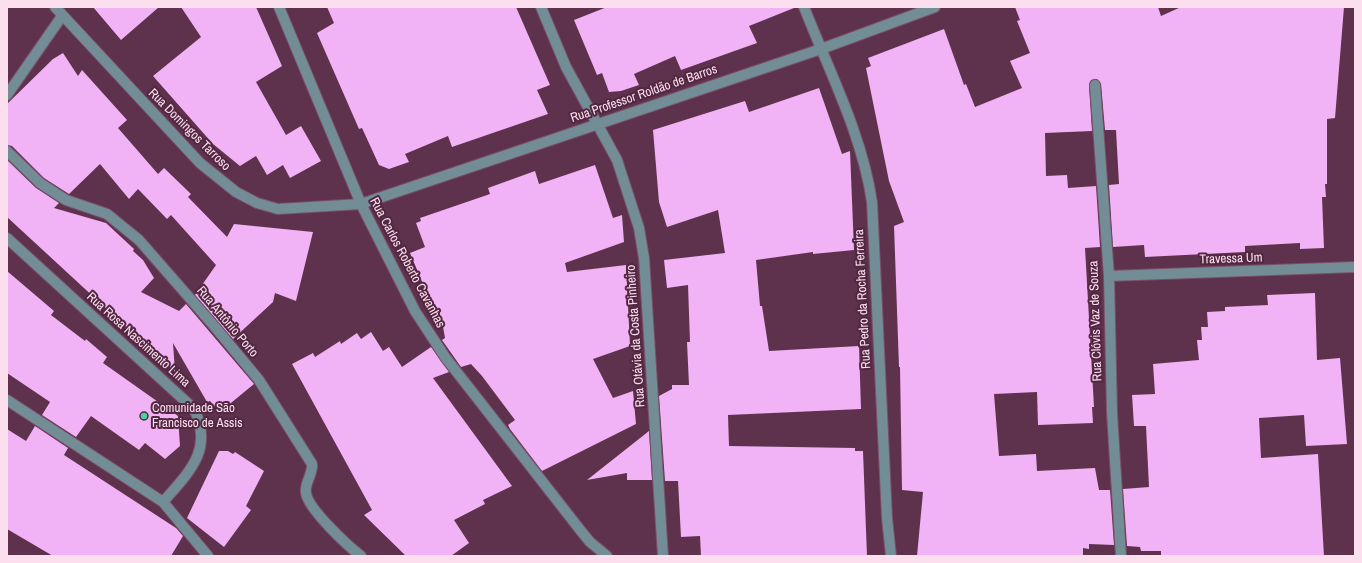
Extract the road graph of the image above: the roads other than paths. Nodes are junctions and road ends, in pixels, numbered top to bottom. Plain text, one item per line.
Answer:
1 (55, 7) edge
2 (279, 7) edge
3 (541, 7) edge
4 (804, 7) edge
5 (935, 7) edge
6 (62, 16) junction
7 (821, 48) junction
8 (1094, 85) dead end
9 (7, 95) edge
10 (598, 123) junction
11 (7, 151) edge
12 (362, 204) junction
13 (7, 238) edge
14 (1355, 268) edge
15 (1109, 276) junction
16 (7, 400) edge
17 (163, 502) junction
18 (208, 556) edge
19 (361, 556) edge
20 (607, 556) edge
21 (663, 556) edge
22 (891, 556) edge
23 (1121, 556) edge

1 - 6 street, Rua Domingos Tarroso
2 - 12 street, Rua Carlos Roberto Cavanhas
3 - 10 street, Rua Otávia da Costa Pinheiro
4 - 7 street, Rua Pedro da Rocha Ferreira
5 - 7 street, Rua Professor Roldão de Barros
6 - 9 street
6 - 12 street, Rua Domingos Tarroso
7 - 10 street, Rua Professor Roldão de Barros
7 - 22 street, Rua Pedro da Rocha Ferreira
8 - 15 street, Rua Clóvis Vaz de Souza
10 - 12 street, Rua Professor Roldão de Barros
10 - 21 street, Rua Otávia da Costa Pinheiro
11 - 19 street, Rua Antônio Porto
12 - 20 street, Rua Carlos Roberto Cavanhas
13 - 17 street, Rua Rosa Nascimento Lima
14 - 15 street, Travessa Um
15 - 23 street, Rua Clóvis Vaz de Souza
16 - 17 street
17 - 18 street

